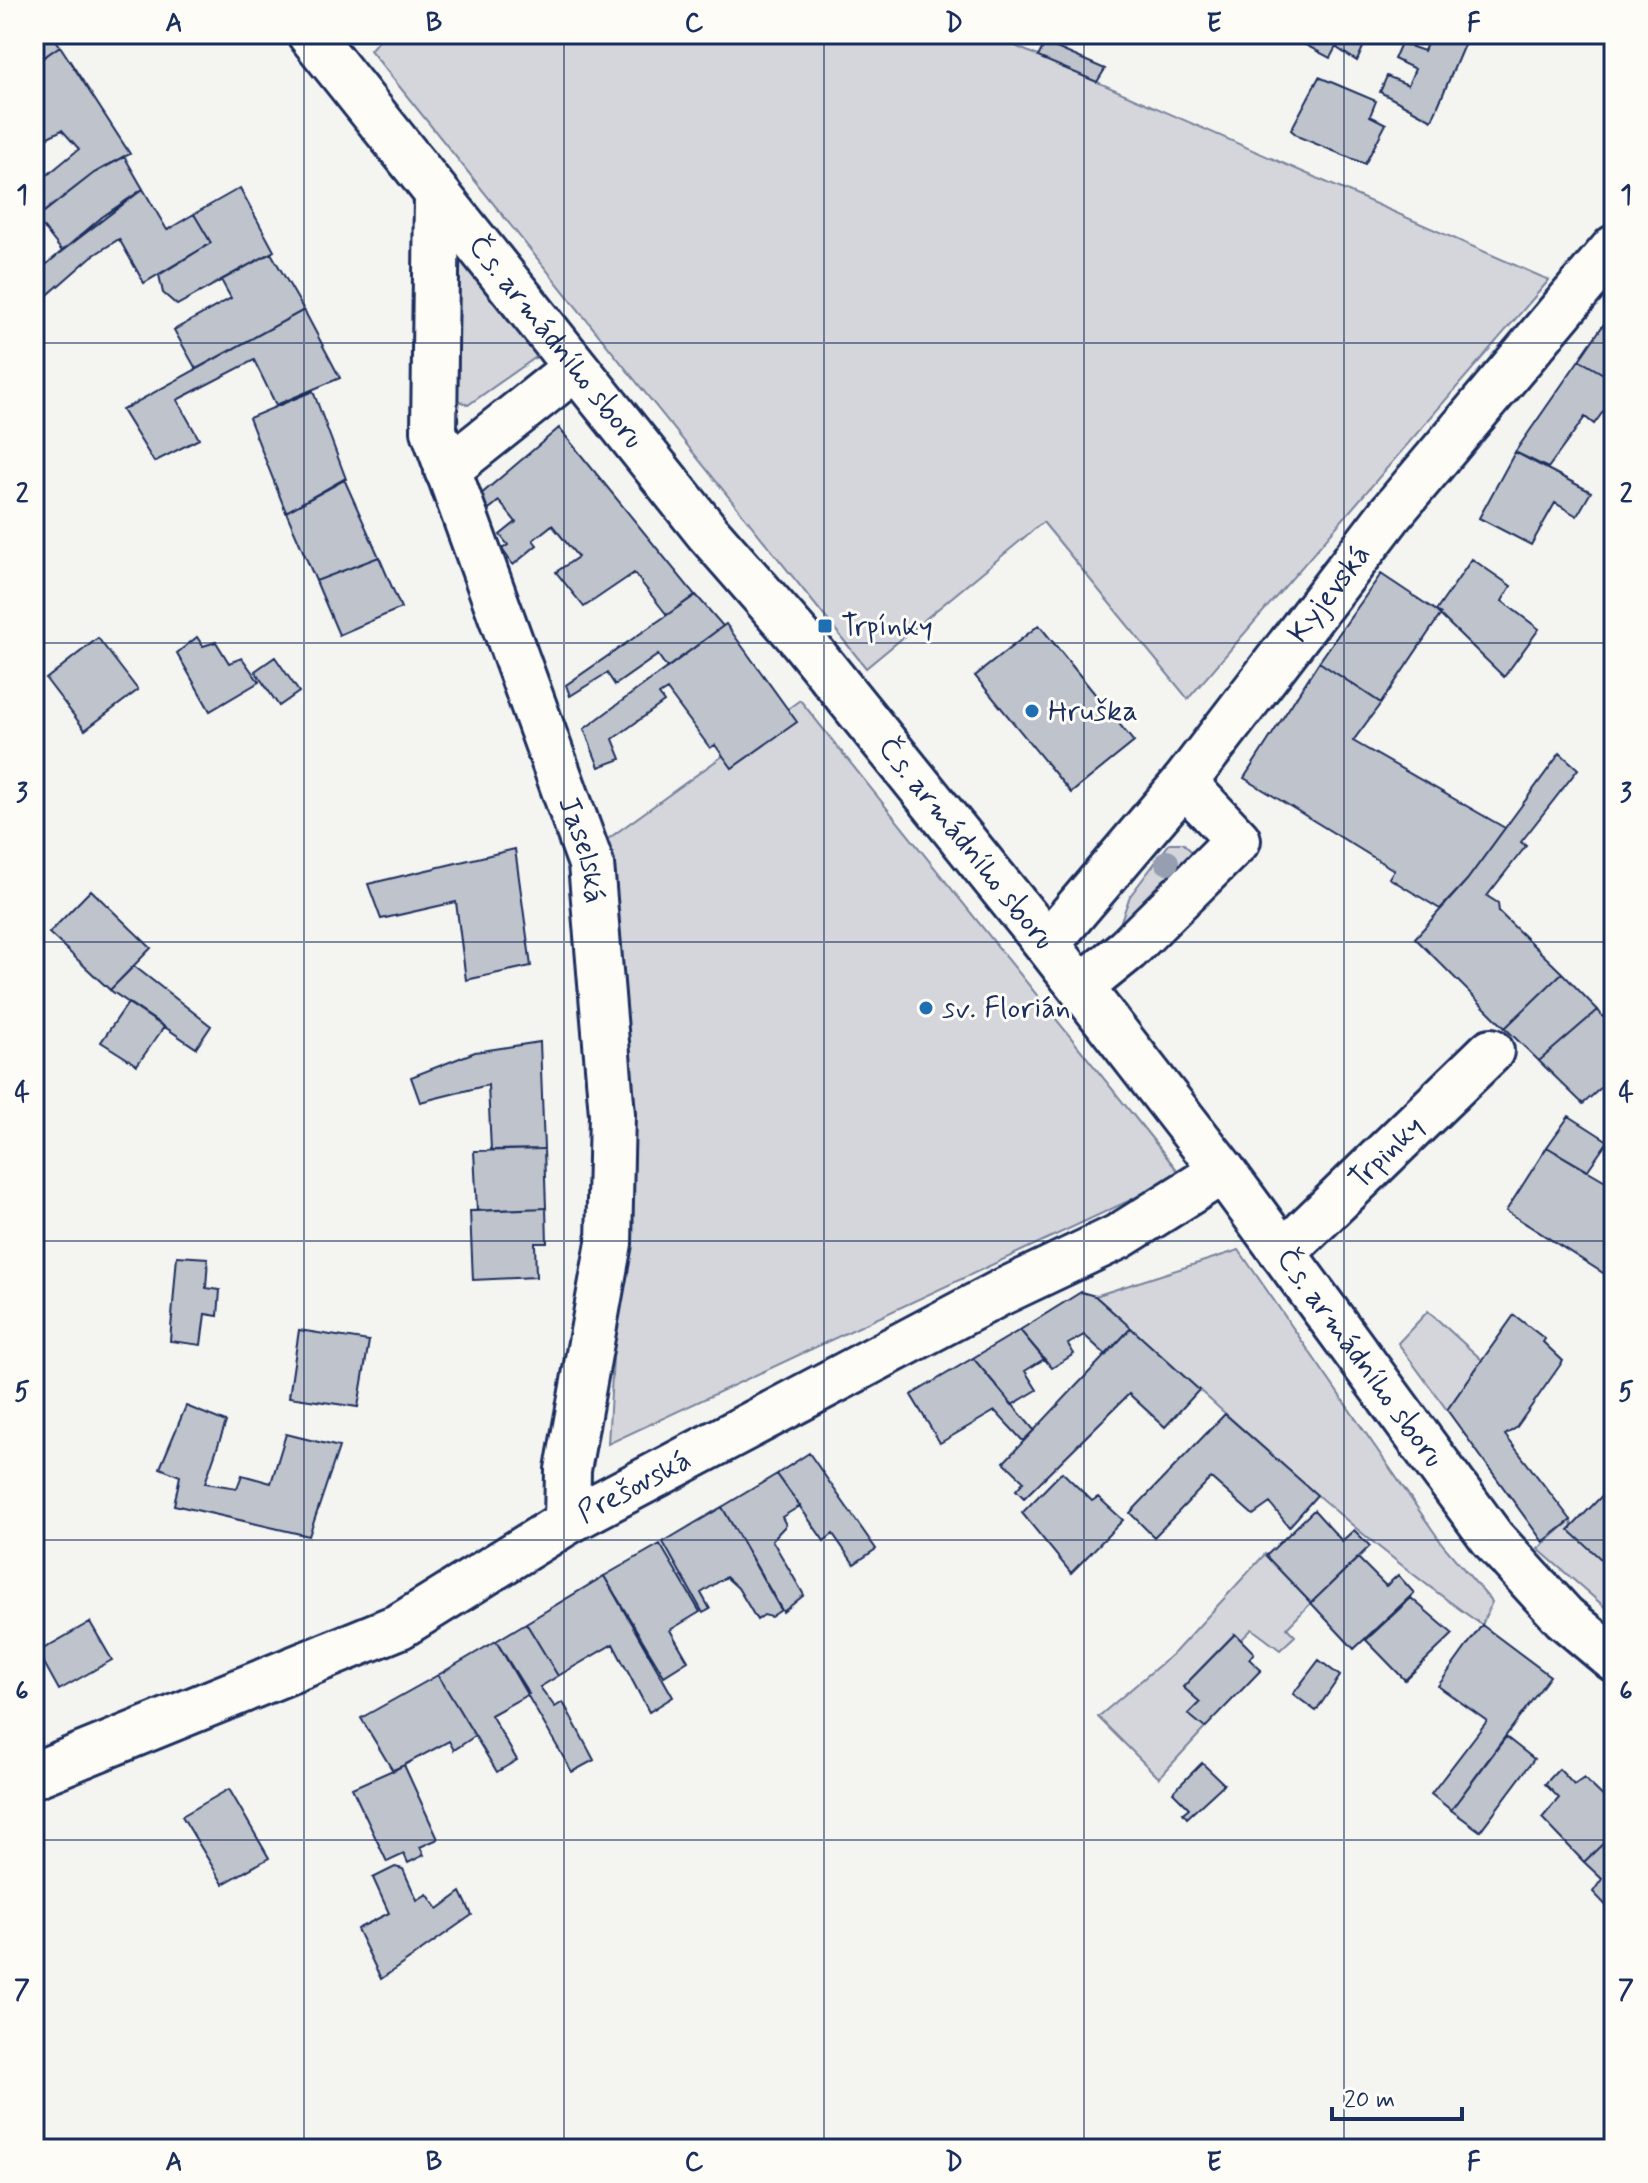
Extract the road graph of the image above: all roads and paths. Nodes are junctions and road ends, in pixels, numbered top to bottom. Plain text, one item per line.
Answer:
1 (310, 34) edge
2 (437, 196) junction
3 (1614, 248) edge
4 (575, 368) junction
5 (447, 470) junction
6 (1184, 783) junction
7 (1047, 944) junction
8 (1081, 987) junction
9 (1491, 1051) dead end
10 (1223, 1171) junction
11 (1283, 1253) junction
12 (567, 1522) junction
13 (1614, 1659) edge
14 (34, 1775) edge

1 - 2 street, Čs. armádního sboru
2 - 4 street, Čs. armádního sboru
2 - 5 street, Jaselská
3 - 6 street, Kyjevská
4 - 5 street
4 - 7 street, Čs. armádního sboru
5 - 12 street, Jaselská
6 - 7 street, Kyjevská
6 - 8 street
7 - 8 street, Čs. armádního sboru
8 - 10 street, Čs. armádního sboru
9 - 11 street, Trpinky
10 - 11 street, Čs. armádního sboru
10 - 12 street, Prešovská
11 - 13 street, Čs. armádního sboru
12 - 14 street, Prešovská

